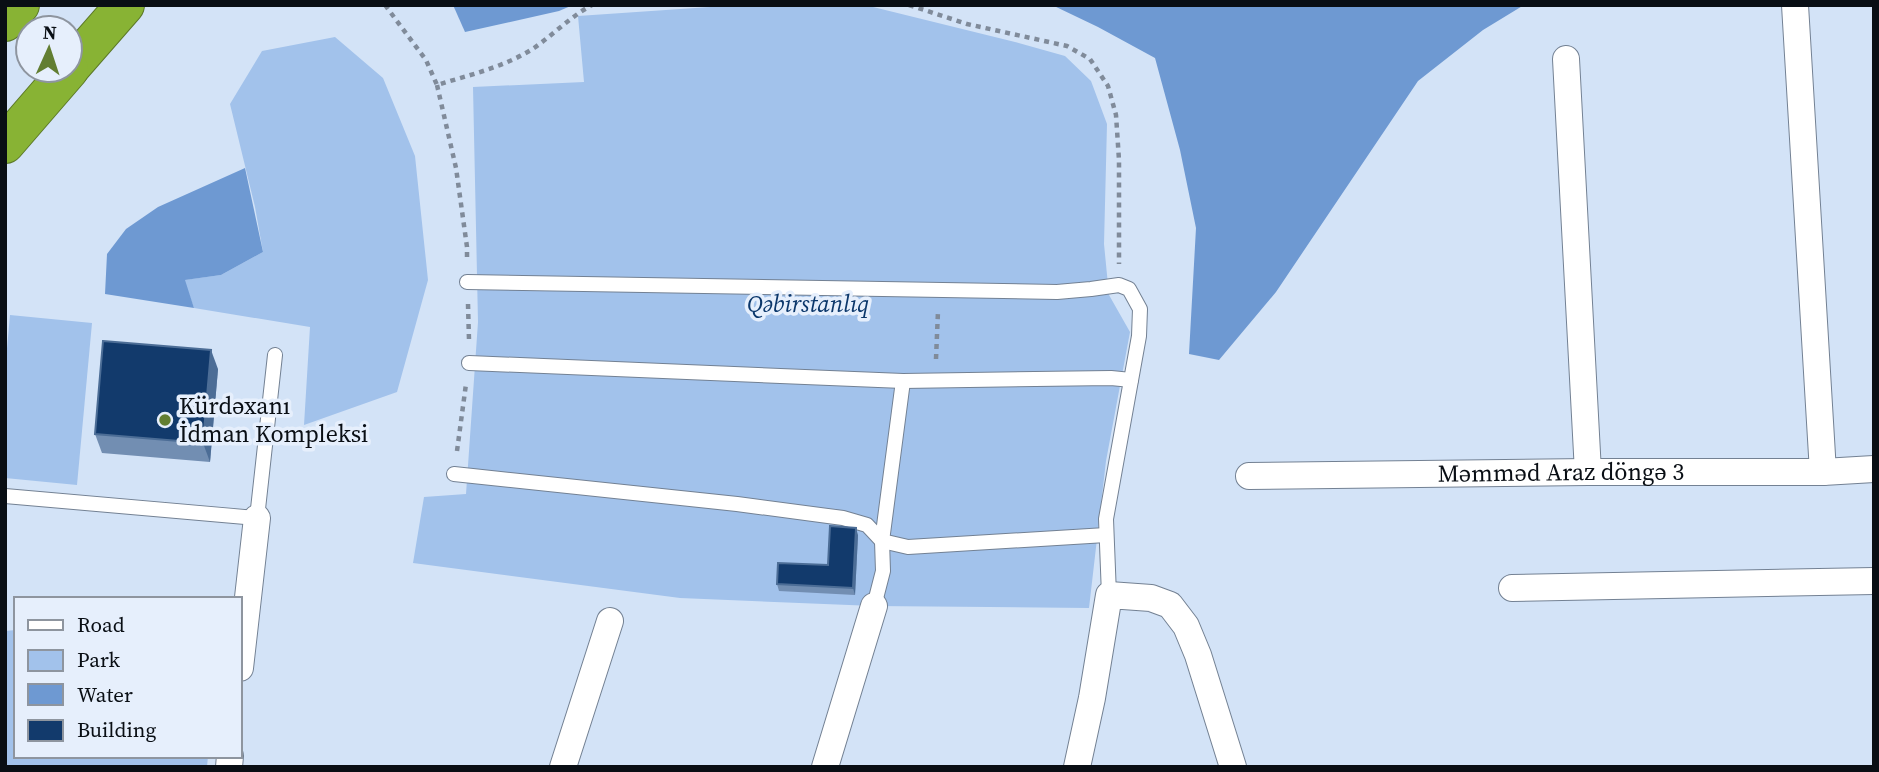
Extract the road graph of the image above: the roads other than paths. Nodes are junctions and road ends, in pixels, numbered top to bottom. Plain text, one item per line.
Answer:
1 (20, 5) edge
2 (125, 5) edge
3 (1795, 5) edge
4 (5, 23) edge
5 (84, 52) edge
6 (1566, 59) dead end
7 (56, 84) edge
8 (5, 144) edge
9 (467, 282) dead end
10 (275, 355) dead end
11 (469, 363) dead end
12 (1131, 380) junction
13 (903, 381) junction
14 (1874, 469) edge
15 (1588, 472) junction
16 (1823, 472) junction
17 (454, 474) dead end
18 (1249, 476) dead end
19 (5, 496) edge
20 (257, 518) junction
21 (1106, 535) junction
22 (882, 541) junction
23 (1874, 582) edge
24 (1512, 588) dead end
25 (1109, 595) junction
26 (874, 606) joint
27 (610, 621) dead end
28 (242, 650) edge
29 (563, 767) edge
30 (824, 767) edge
31 (1077, 767) edge
32 (1233, 767) edge

1 - 4 highway
2 - 5 highway
3 - 16 street
6 - 15 street
7 - 8 highway
9 - 12 lane
10 - 20 lane
11 - 13 lane
12 - 13 lane
12 - 21 lane
13 - 22 lane
14 - 16 street, Məmməd Araz döngə 3
15 - 16 street, Məmməd Araz döngə 3
15 - 18 street, Məmməd Araz döngə 3
17 - 22 lane
19 - 20 lane
20 - 28 street
21 - 22 lane
21 - 25 lane
22 - 26 lane
23 - 24 street
25 - 31 street
25 - 32 street
26 - 30 street
27 - 29 street

